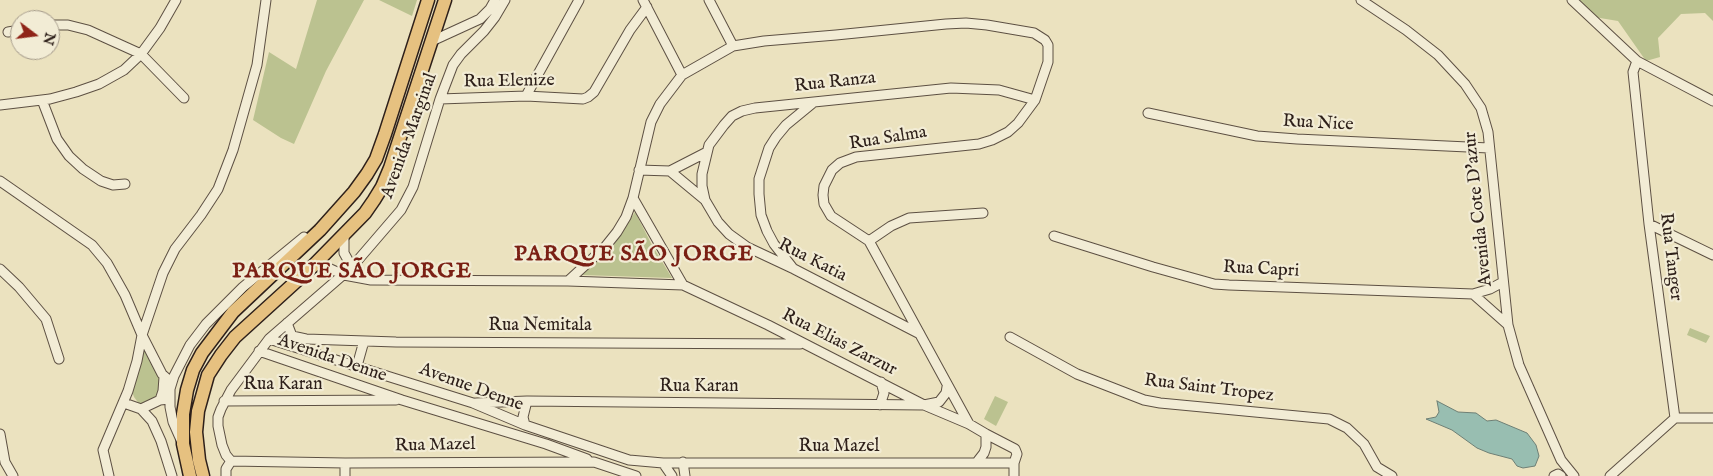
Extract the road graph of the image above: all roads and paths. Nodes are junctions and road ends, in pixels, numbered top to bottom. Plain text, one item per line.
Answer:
1 (176, 0) edge
2 (266, 0) edge
3 (428, 0) edge
4 (445, 0) edge
5 (495, 0) edge
6 (505, 0) edge
7 (579, 0) edge
8 (710, 0) edge
9 (1361, 0) edge
10 (1572, 0) edge
11 (645, 3) edge
12 (480, 19) junction
13 (60, 26) edge
14 (484, 31) junction
15 (432, 41) junction
16 (733, 46) junction
17 (141, 54) junction
18 (1637, 61) junction
19 (682, 75) junction
20 (526, 96) junction
21 (184, 98) dead end
22 (440, 99) junction
23 (42, 100) junction
24 (1035, 100) junction
25 (1713, 100) edge
26 (814, 102) junction
27 (0, 105) edge
28 (1148, 113) dead end
29 (1489, 148) junction
30 (707, 152) junction
31 (639, 170) junction
32 (670, 171) junction
33 (0, 181) edge
34 (125, 184) dead end
35 (634, 198) junction
36 (705, 200) junction
37 (343, 205) junction
38 (983, 213) dead end
39 (1649, 224) junction
40 (344, 234) junction
41 (1054, 236) dead end
42 (869, 240) junction
43 (1713, 255) edge
44 (312, 267) junction
45 (352, 267) junction
46 (0, 269) edge
47 (794, 269) junction
48 (344, 275) junction
49 (10, 278) junction
50 (357, 278) junction
51 (568, 281) junction
52 (1503, 282) junction
53 (0, 283) edge
54 (683, 284) junction
55 (1473, 294) junction
56 (287, 324) junction
57 (768, 325) junction
58 (1508, 325) junction
59 (920, 334) junction
60 (142, 335) junction
61 (1010, 337) dead end
62 (269, 339) junction
63 (364, 341) junction
64 (764, 343) junction
65 (802, 344) junction
66 (259, 351) junction
67 (59, 359) dead end
68 (357, 366) junction
69 (168, 379) junction
70 (881, 382) junction
71 (359, 386) junction
72 (948, 387) junction
73 (165, 400) junction
74 (402, 400) junction
75 (224, 402) junction
76 (359, 402) junction
77 (527, 402) junction
78 (124, 403) junction
79 (473, 403) junction
80 (880, 405) junction
81 (924, 405) junction
82 (141, 409) junction
83 (1675, 418) junction
84 (1713, 418) edge
85 (969, 424) junction
86 (525, 425) junction
87 (0, 434) edge
88 (986, 434) junction
89 (183, 444) junction
90 (546, 444) junction
91 (231, 461) junction
92 (542, 461) junction
93 (594, 462) junction
94 (683, 462) junction
95 (977, 462) junction
96 (345, 463) junction
97 (663, 463) junction
98 (1014, 463) junction
99 (12, 476) edge
100 (109, 476) edge
101 (172, 476) edge
102 (190, 476) edge
103 (203, 476) edge
104 (226, 476) edge
105 (346, 476) edge
106 (636, 476) edge
107 (672, 476) edge
108 (685, 476) edge
109 (1014, 476) edge
110 (1392, 476) edge
111 (1554, 476) edge
112 (1561, 476) edge
113 (1574, 476) edge
114 (1610, 476) edge

1 - 17 street
2 - 60 street
3 - 37 highway
4 - 15 highway
5 - 12 street
6 - 14 street, Avenida Marginal
7 - 20 street
8 - 16 street
9 - 29 street, Avenida Cote D'azur
10 - 18 street
11 - 19 street
11 - 20 street, Rua Elenize
12 - 14 street
12 - 15 street
13 - 17 street
14 - 22 street, Avenida Marginal
15 - 40 highway
16 - 19 street
16 - 24 street, Rua Salma
17 - 21 street
17 - 23 street
18 - 25 street
18 - 39 street, Rua Tanger
19 - 31 street
20 - 22 street, Rua Elenize
22 - 45 street, Avenida Marginal
23 - 27 street
23 - 34 street
24 - 26 street, Rua Ranza
24 - 42 street, Rua Salma
26 - 30 street, Rua Ranza
26 - 47 street
28 - 29 street, Rua Nice
29 - 52 street, Avenida Cote D'azur
30 - 32 street
30 - 36 street, Rua Ranza
31 - 32 street
31 - 35 street
32 - 36 street
33 - 60 street
35 - 51 street
35 - 54 street
36 - 47 street, Rua Katia
37 - 69 street
37 - 89 highway
38 - 42 street
39 - 43 street
39 - 83 street, Rua Tanger
40 - 44 highway
40 - 45 street
41 - 55 street, Rua Capri
42 - 59 street, Rua Salma
44 - 48 street
44 - 103 highway
45 - 48 street, Avenida Marginal
45 - 50 street
46 - 49 street
47 - 59 street, Rua Katia
48 - 50 street
48 - 56 street, Avenida Marginal
49 - 53 street
49 - 67 street
50 - 51 street
51 - 54 street
52 - 55 street
52 - 58 street, Avenida Cote D'azur
54 - 57 street, Rua Elias Zarzur
55 - 58 street
56 - 62 street, Avenida Marginal
56 - 63 street, Rua Nemitala
57 - 64 street
57 - 65 street, Rua Elias Zarzur
58 - 113 street, Avenida Cote D'azur
59 - 72 street, Rua Salma
60 - 69 street
60 - 78 street
61 - 110 street, Rua Saint Tropez
62 - 66 street, Avenida Marginal
62 - 68 street, Avenue Denne
63 - 64 street, Rua Nemitala
63 - 68 street
64 - 65 street, Rua Nemitala
65 - 70 street, Rua Elias Zarzur
66 - 71 street, Avenida Denne
66 - 75 street, Avenida Marginal
68 - 79 street, Avenue Denne
69 - 73 street
70 - 80 street
70 - 81 street, Rua Elias Zarzur
71 - 74 street, Avenida Denne
71 - 76 street
72 - 81 street
72 - 85 street, Rua Salma
73 - 82 street
73 - 89 street
74 - 76 street, Rua Karan
74 - 90 street, Avenida Denne
75 - 76 street, Rua Karan
75 - 91 street, Avenida Marginal
77 - 79 street, Rua Karan
77 - 80 street, Rua Karan
77 - 86 street
78 - 82 street
78 - 100 street
79 - 86 street, Avenue Denne
80 - 81 street, Rua Karan
81 - 85 street, Rua Elias Zarzur
82 - 101 street
83 - 84 street
83 - 114 street
85 - 88 street, Rua Elias Zarzur
86 - 97 street, Avenue Denne
87 - 99 street
88 - 95 street
88 - 98 street, Rua Elias Zarzur
89 - 102 highway
90 - 92 street
90 - 93 street, Avenida Denne
91 - 96 street, Rua Mazel
91 - 104 street
92 - 93 street, Rua Mazel
92 - 96 street, Rua Mazel
93 - 106 street, Rua Mazel
94 - 95 street, Rua Mazel
94 - 97 street, Rua Mazel
94 - 108 street
95 - 98 street, Rua Mazel
96 - 105 street
97 - 107 street
98 - 109 street
111 - 112 street

